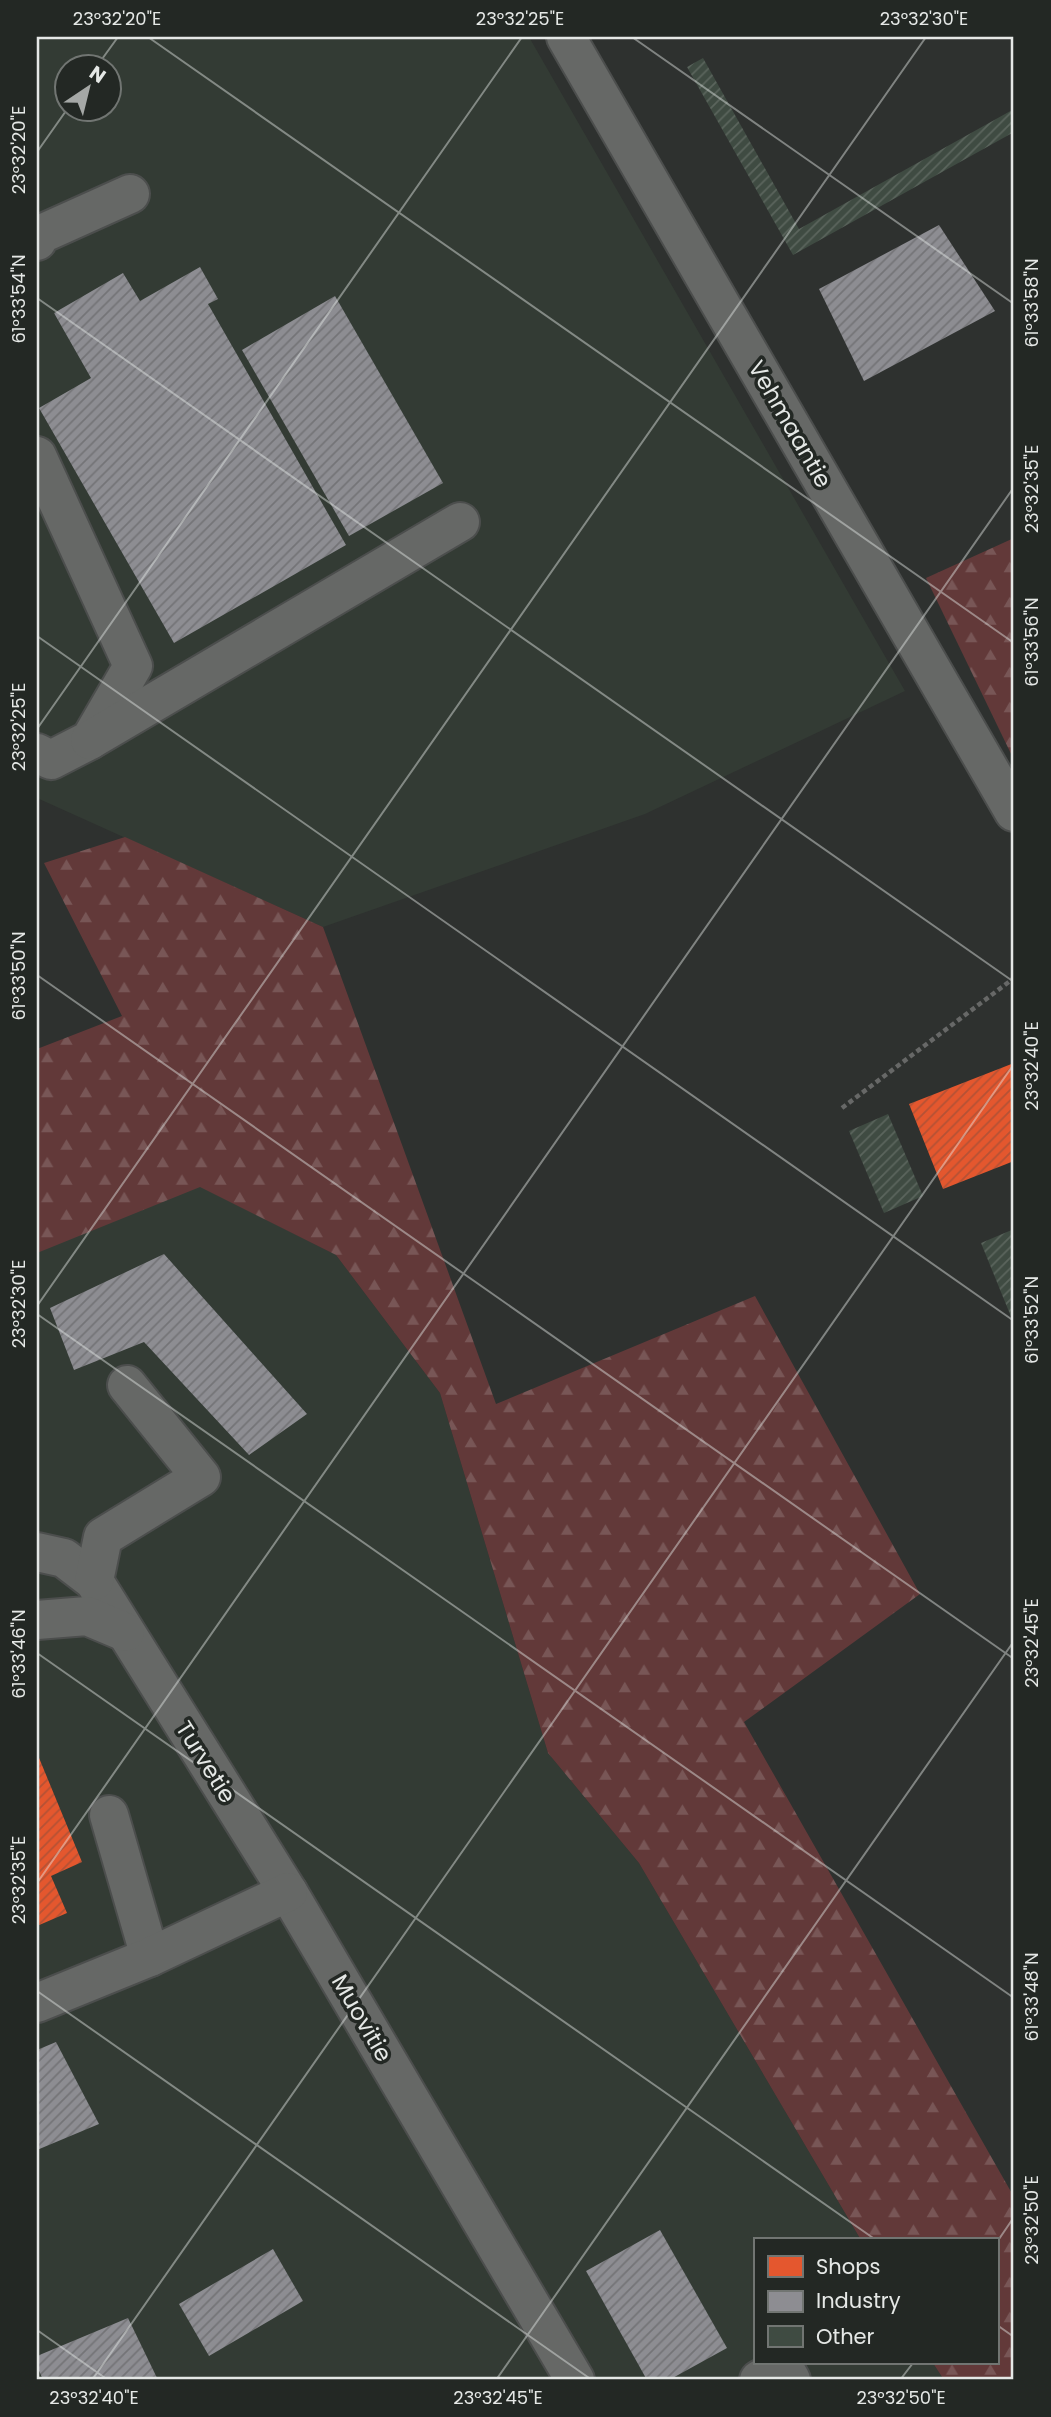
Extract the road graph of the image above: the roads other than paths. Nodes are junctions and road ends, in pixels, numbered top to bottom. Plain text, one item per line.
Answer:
1 (566, 37) edge
2 (130, 194) dead end
3 (37, 241) edge
4 (37, 456) edge
5 (460, 522) dead end
6 (90, 740) junction
7 (37, 753) edge
8 (1014, 812) edge
9 (127, 1385) dead end
10 (37, 1552) edge
11 (94, 1581) junction
12 (37, 1620) edge
13 (125, 1632) junction
14 (110, 1815) dead end
15 (288, 1892) junction
16 (150, 1957) junction
17 (37, 2003) edge
18 (575, 2380) edge
19 (759, 2380) edge
20 (791, 2380) edge

1 - 8 street, Vehmaantie
2 - 3 street
4 - 6 street
5 - 6 street
6 - 7 street
9 - 11 street
10 - 11 street, Turvetie
11 - 13 street, Turvetie
12 - 13 street
13 - 15 street, Turvetie
14 - 16 street
15 - 16 street
15 - 18 street, Muovitie
16 - 17 street
19 - 20 street

